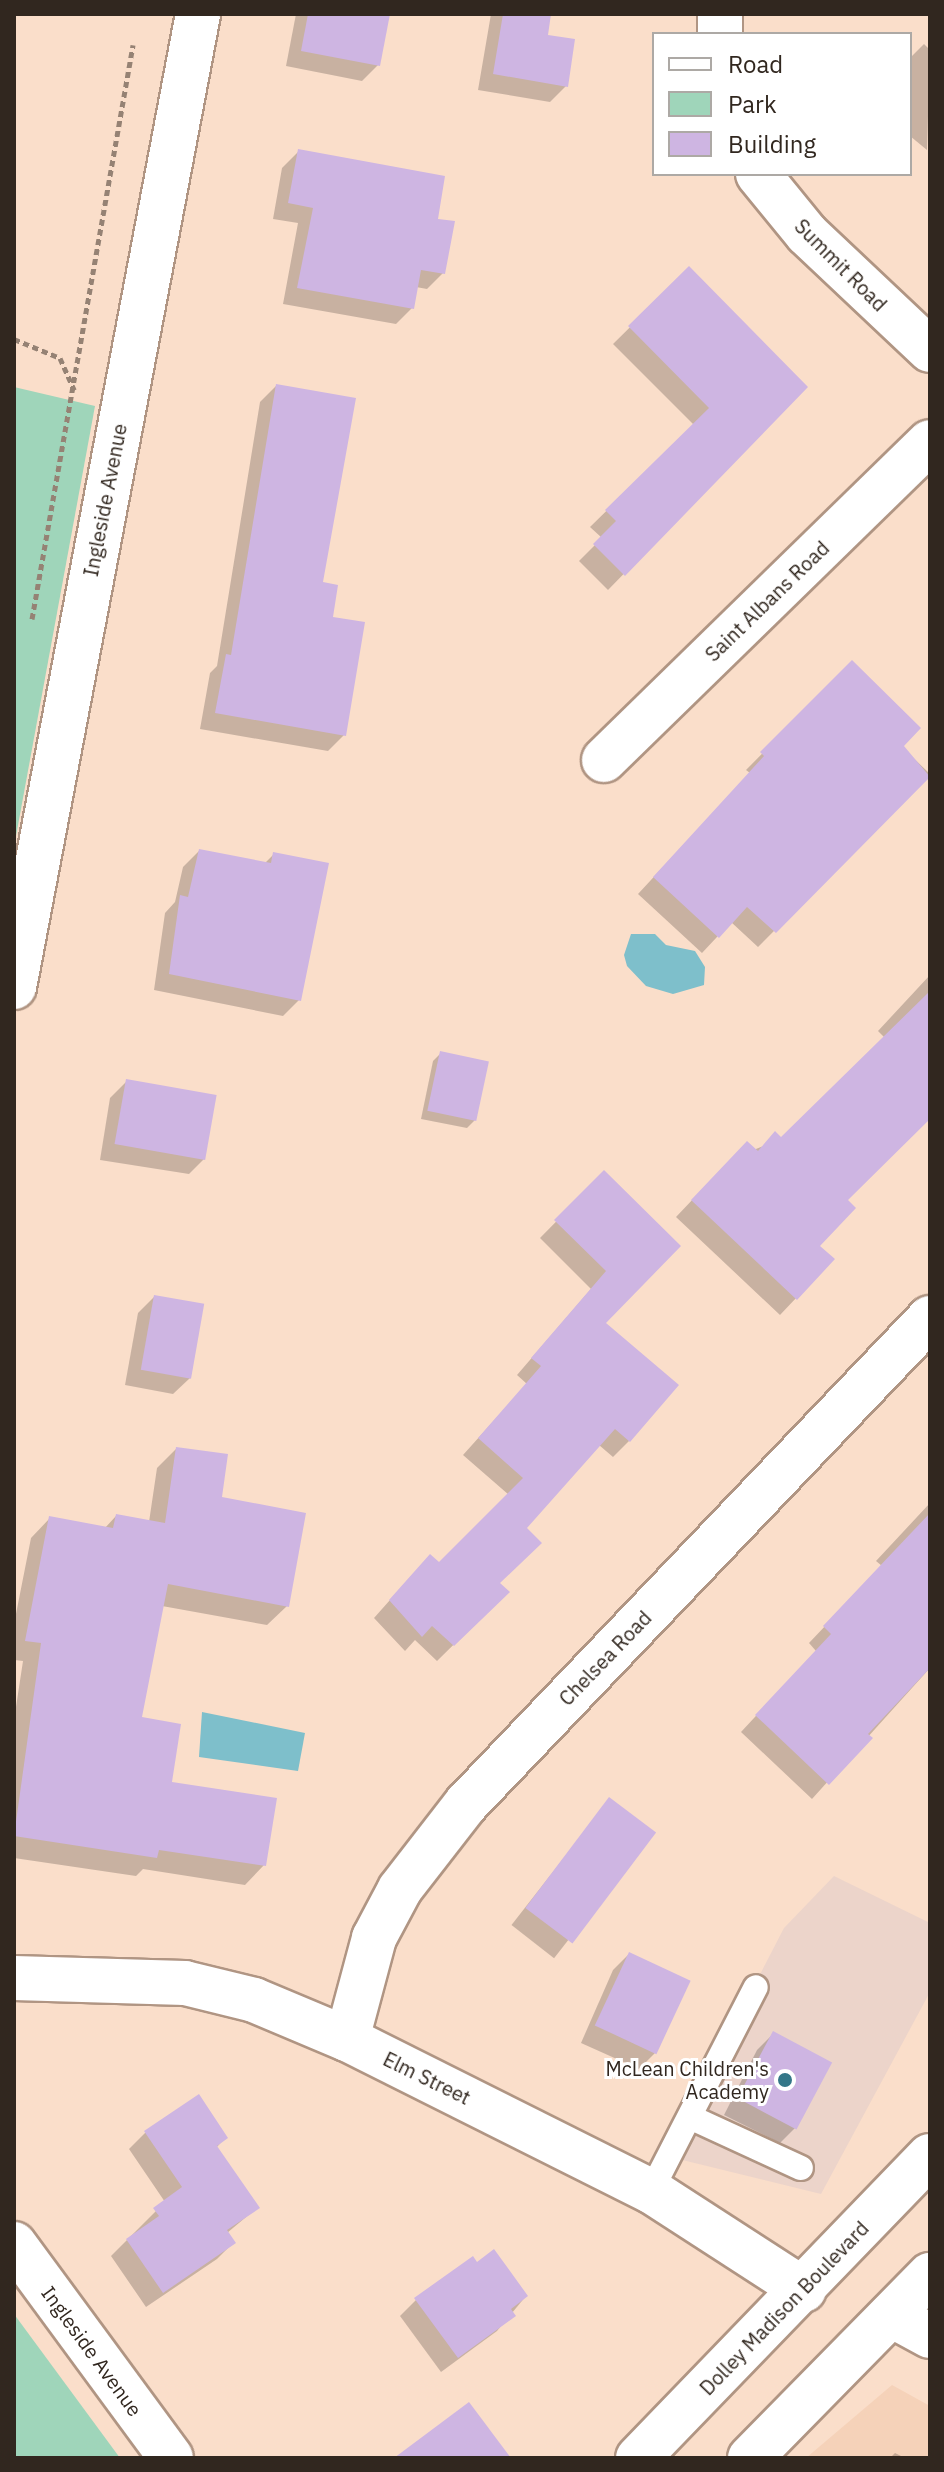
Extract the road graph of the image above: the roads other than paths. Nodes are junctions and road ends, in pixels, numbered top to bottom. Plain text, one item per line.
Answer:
1 (198, 14) edge
2 (760, 176) edge
3 (930, 350) edge
4 (930, 442) edge
5 (604, 760) dead end
6 (14, 987) edge
7 (930, 1318) edge
8 (14, 1978) edge
9 (756, 1987) dead end
10 (347, 2039) junction
11 (690, 2117) junction
12 (930, 2156) edge
13 (801, 2168) dead end
14 (651, 2191) junction
15 (14, 2244) edge
16 (930, 2275) edge
17 (804, 2290) junction
18 (891, 2315) junction
19 (930, 2336) edge
20 (171, 2458) edge
21 (638, 2458) edge
22 (750, 2458) edge

1 - 6 street, Ingleside Avenue
2 - 3 street, Summit Road
4 - 5 street, Saint Albans Road
7 - 10 street, Chelsea Road
8 - 10 street, Elm Street
9 - 11 lane
10 - 14 street, Elm Street
11 - 13 lane
11 - 14 lane
12 - 17 street, Dolley Madison Boulevard
14 - 17 street, Elm Street
15 - 20 street, Ingleside Avenue
16 - 18 street
17 - 21 street, Dolley Madison Boulevard
18 - 19 street
18 - 22 street

